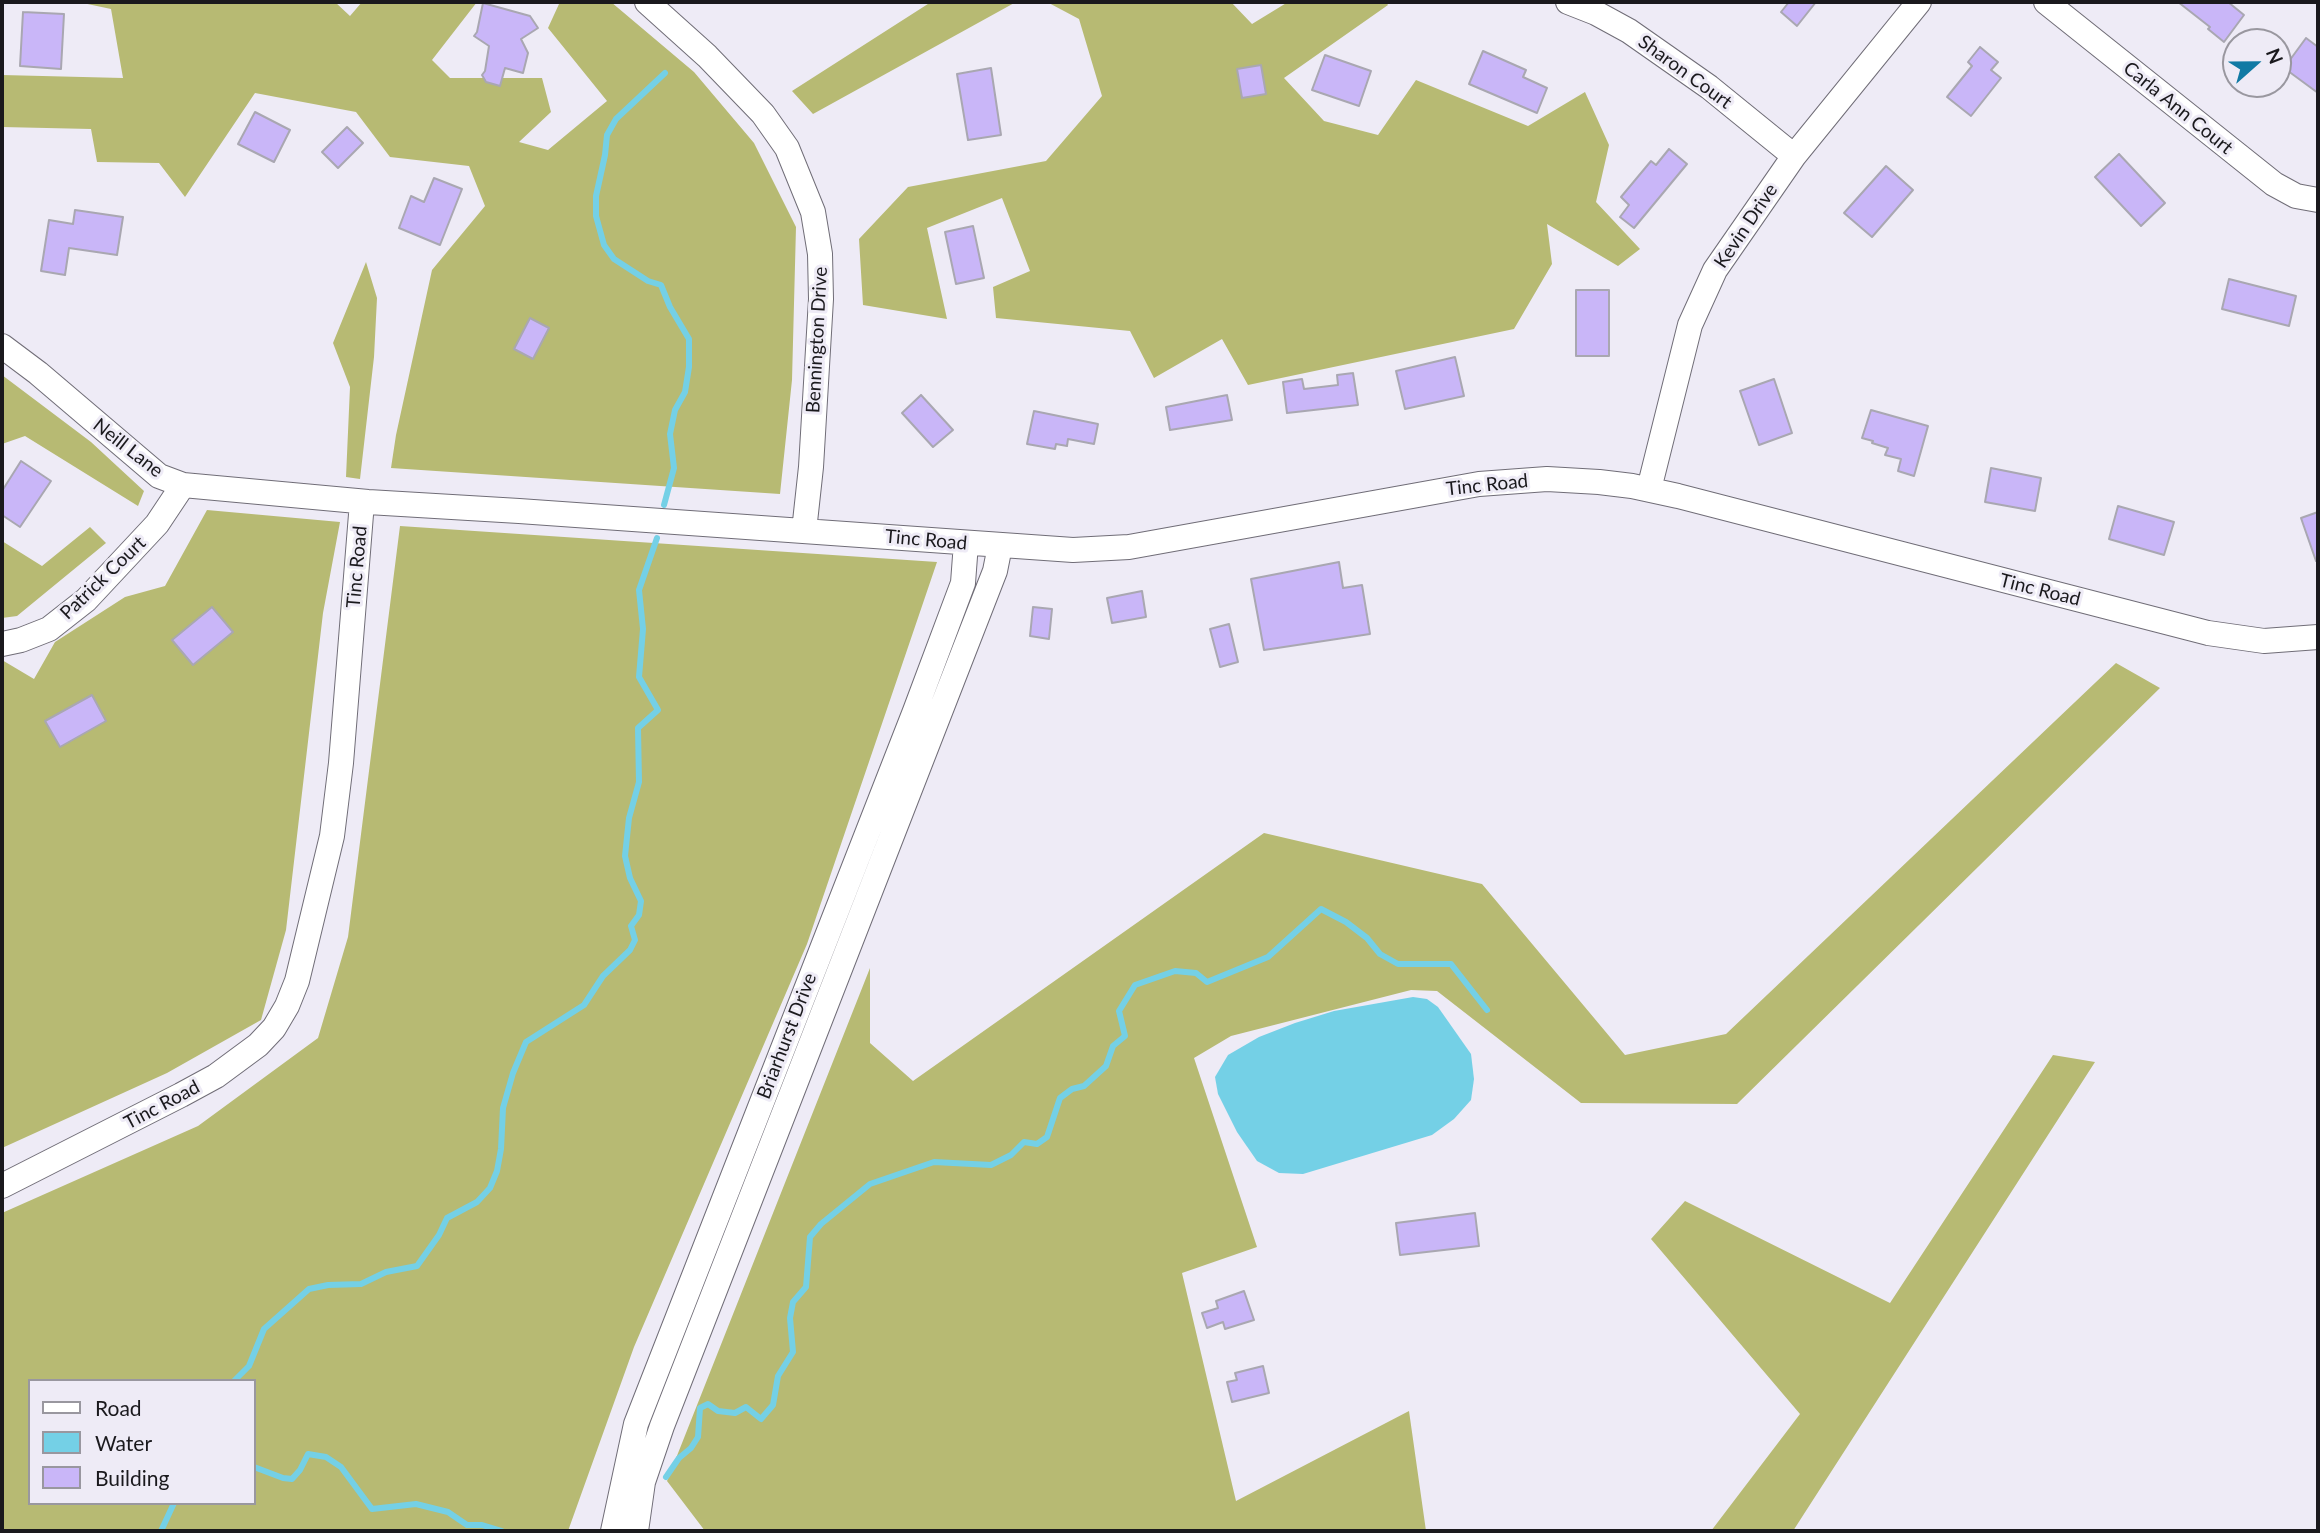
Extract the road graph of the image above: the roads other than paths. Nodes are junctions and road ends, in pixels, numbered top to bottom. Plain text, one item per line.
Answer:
1 (647, 2) edge
2 (1568, 2) edge
3 (1919, 2) edge
4 (2046, 2) edge
5 (1794, 156) junction
6 (2318, 200) edge
7 (2, 346) edge
8 (183, 485) junction
9 (1649, 489) junction
10 (362, 502) junction
11 (804, 531) junction
12 (966, 543) junction
13 (1000, 546) junction
14 (2318, 637) edge
15 (2, 644) edge
16 (2, 1186) edge
17 (613, 1531) edge
18 (636, 1531) edge

1 - 11 street, Bennington Drive
2 - 5 street, Sharon Court
3 - 5 street, Kevin Drive
4 - 6 street, Carla Ann Court
5 - 9 street, Kevin Drive
7 - 8 street, Neill Lane
8 - 10 street, Neill Lane
8 - 15 street, Patrick Court
9 - 13 street, Tinc Road
9 - 14 street, Tinc Road
10 - 11 street, Tinc Road
10 - 16 street, Tinc Road
11 - 12 street, Tinc Road
12 - 13 street, Tinc Road
12 - 17 street, Briarhurst Drive
13 - 18 street, Briarhurst Drive

